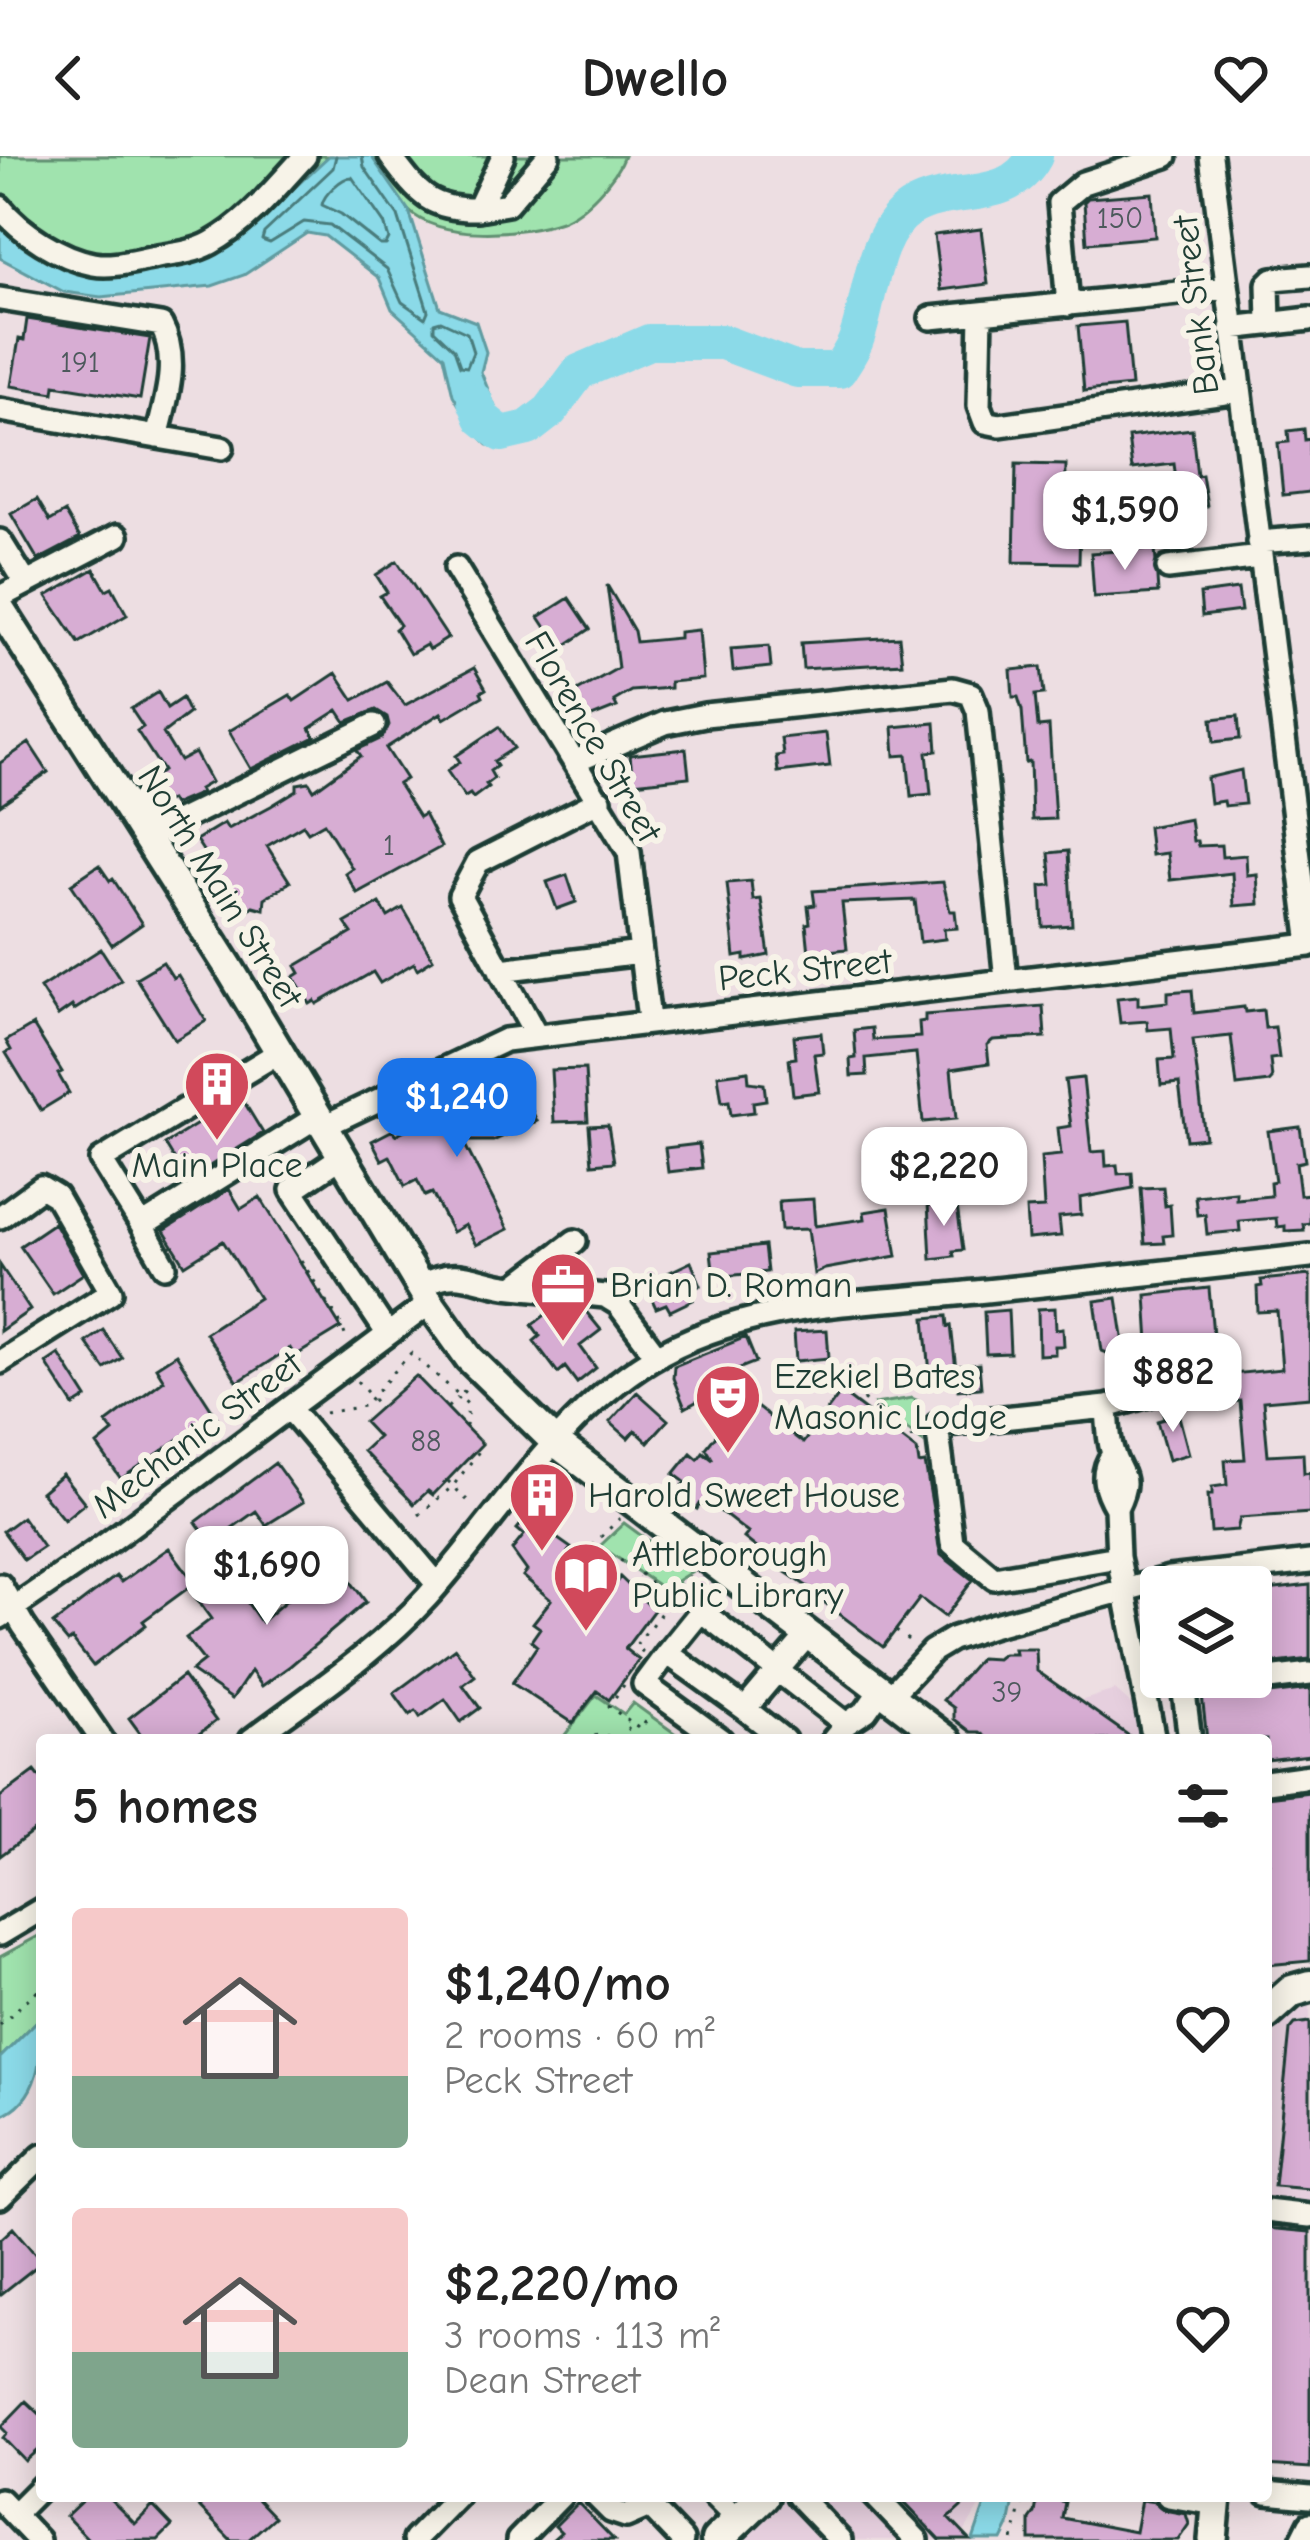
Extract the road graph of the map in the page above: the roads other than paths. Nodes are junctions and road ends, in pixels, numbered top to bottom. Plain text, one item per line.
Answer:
1 (305, 156) edge
2 (390, 156) edge
3 (502, 156) edge
4 (548, 156) edge
5 (1166, 156) edge
6 (1218, 160) edge
7 (0, 208) edge
8 (478, 208) junction
9 (1310, 276) edge
10 (1227, 288) junction
11 (0, 299) edge
12 (1068, 305) junction
13 (981, 314) junction
14 (932, 318) dead end
15 (1310, 319) edge
16 (1269, 324) junction
17 (1232, 328) junction
18 (1239, 392) junction
19 (0, 410) edge
20 (157, 436) junction
21 (222, 448) dead end
22 (117, 536) dead end
23 (1310, 538) edge
24 (0, 542) edge
25 (1259, 550) junction
26 (456, 568) dead end
27 (1168, 568) dead end
28 (26, 583) junction
29 (3, 613) edge
30 (374, 724) dead end
31 (576, 761) junction
32 (600, 800) junction
33 (146, 837) junction
34 (1310, 945) edge
35 (641, 952) junction
36 (500, 970) junction
37 (1006, 980) junction
38 (649, 1020) junction
39 (536, 1034) junction
40 (280, 1051) junction
41 (323, 1120) junction
42 (344, 1155) junction
43 (0, 1217) edge
44 (142, 1226) junction
45 (575, 1240) dead end
46 (1310, 1256) edge
47 (165, 1266) dead end
48 (514, 1287) junction
49 (425, 1294) junction
50 (387, 1334) junction
51 (657, 1356) junction
52 (0, 1362) edge
53 (1165, 1390) dead end
54 (1107, 1407) junction
55 (289, 1408) junction
56 (555, 1442) junction
57 (1118, 1557) junction
58 (1310, 1562) edge
59 (1272, 1569) edge
60 (437, 1584) junction
61 (0, 1585) edge
62 (1140, 1586) edge
63 (1124, 1588) junction
64 (7, 1612) edge
65 (807, 1636) junction
66 (658, 1654) junction
67 (778, 1670) junction
68 (1310, 1674) edge
69 (1272, 1679) edge
70 (885, 1694) junction
71 (1185, 1698) edge
72 (745, 1709) junction
73 (839, 1732) edge
74 (98, 1734) edge
75 (259, 1734) edge
76 (713, 1734) edge
77 (776, 1734) edge
78 (939, 1734) edge
79 (1153, 1734) edge
80 (1189, 1734) edge
81 (1310, 1776) edge
82 (1272, 1781) edge
83 (36, 1913) edge
84 (0, 1934) edge
85 (1310, 1986) edge
86 (1272, 2008) edge
87 (36, 2162) edge
88 (0, 2197) edge
89 (1272, 2212) edge
90 (1310, 2216) edge
91 (36, 2490) edge
92 (1272, 2494) edge
93 (1310, 2497) edge
94 (451, 2502) edge
95 (555, 2502) edge
96 (602, 2502) edge
97 (644, 2502) edge
98 (646, 2502) edge
99 (757, 2502) edge
100 (804, 2502) edge
101 (881, 2502) edge
102 (1217, 2502) edge
103 (7, 2507) edge
104 (1310, 2524) edge
105 (727, 2530) edge
106 (671, 2536) edge
107 (1218, 2539) edge
108 (38, 2540) edge
109 (414, 2540) edge
110 (518, 2540) edge
111 (840, 2540) edge
112 (917, 2540) edge
113 (1302, 2540) edge

1 - 7 street
2 - 8 street
3 - 8 street
4 - 8 street
5 - 12 street
6 - 10 street, Bank Street
9 - 16 street
10 - 12 street
10 - 17 street, Bank Street
11 - 20 street
12 - 13 street
13 - 14 street
13 - 18 street
15 - 16 street
16 - 17 street
17 - 18 street, Bank Street
18 - 25 street, Bank Street
19 - 20 street
20 - 21 street
22 - 28 street
23 - 25 street
24 - 28 street
25 - 27 street
25 - 34 street, Bank Street
26 - 31 street, Florence Street
28 - 29 street
29 - 33 main road, North Main Street
30 - 33 street
31 - 32 street, Florence Street
31 - 37 street
32 - 35 street, Florence Street
32 - 36 street
33 - 40 main road, North Main Street
34 - 37 street, Peck Street
35 - 36 street
35 - 38 street, Florence Street
36 - 39 street
37 - 38 street, Peck Street
38 - 39 street, Peck Street
39 - 41 street, Peck Street
40 - 41 main road, North Main Street
40 - 44 street
41 - 42 main road, North Main Street
41 - 44 street, Peck Street
42 - 49 main road, North Main Street
42 - 50 street
43 - 52 street
44 - 47 street
45 - 48 street
46 - 51 street
48 - 49 street
48 - 51 street
49 - 50 street, Mechanic Street
49 - 56 main road, North Main Street
50 - 55 street, Mechanic Street
51 - 56 street
53 - 54 street
54 - 57 street
54 - 57 street
55 - 60 street
55 - 64 street, Mechanic Street
56 - 60 street
56 - 65 main road, North Main Street
57 - 63 street
58 - 59 street
60 - 75 street
61 - 64 street
62 - 63 street
63 - 70 street
63 - 79 street
64 - 74 street
65 - 67 street
65 - 70 main road, North Main Street
66 - 67 street
66 - 72 street
66 - 76 street
67 - 72 street
67 - 73 street
68 - 69 street
70 - 73 street
70 - 78 main road, North Main Street
71 - 80 street
72 - 77 street
81 - 82 street
83 - 84 street
85 - 86 highway
87 - 88 street
89 - 90 street
91 - 103 street
92 - 93 street
94 - 109 street
95 - 110 street
96 - 97 street
98 - 106 street
99 - 105 highway
100 - 111 street
101 - 112 street
102 - 107 main road
103 - 108 street
104 - 113 street

